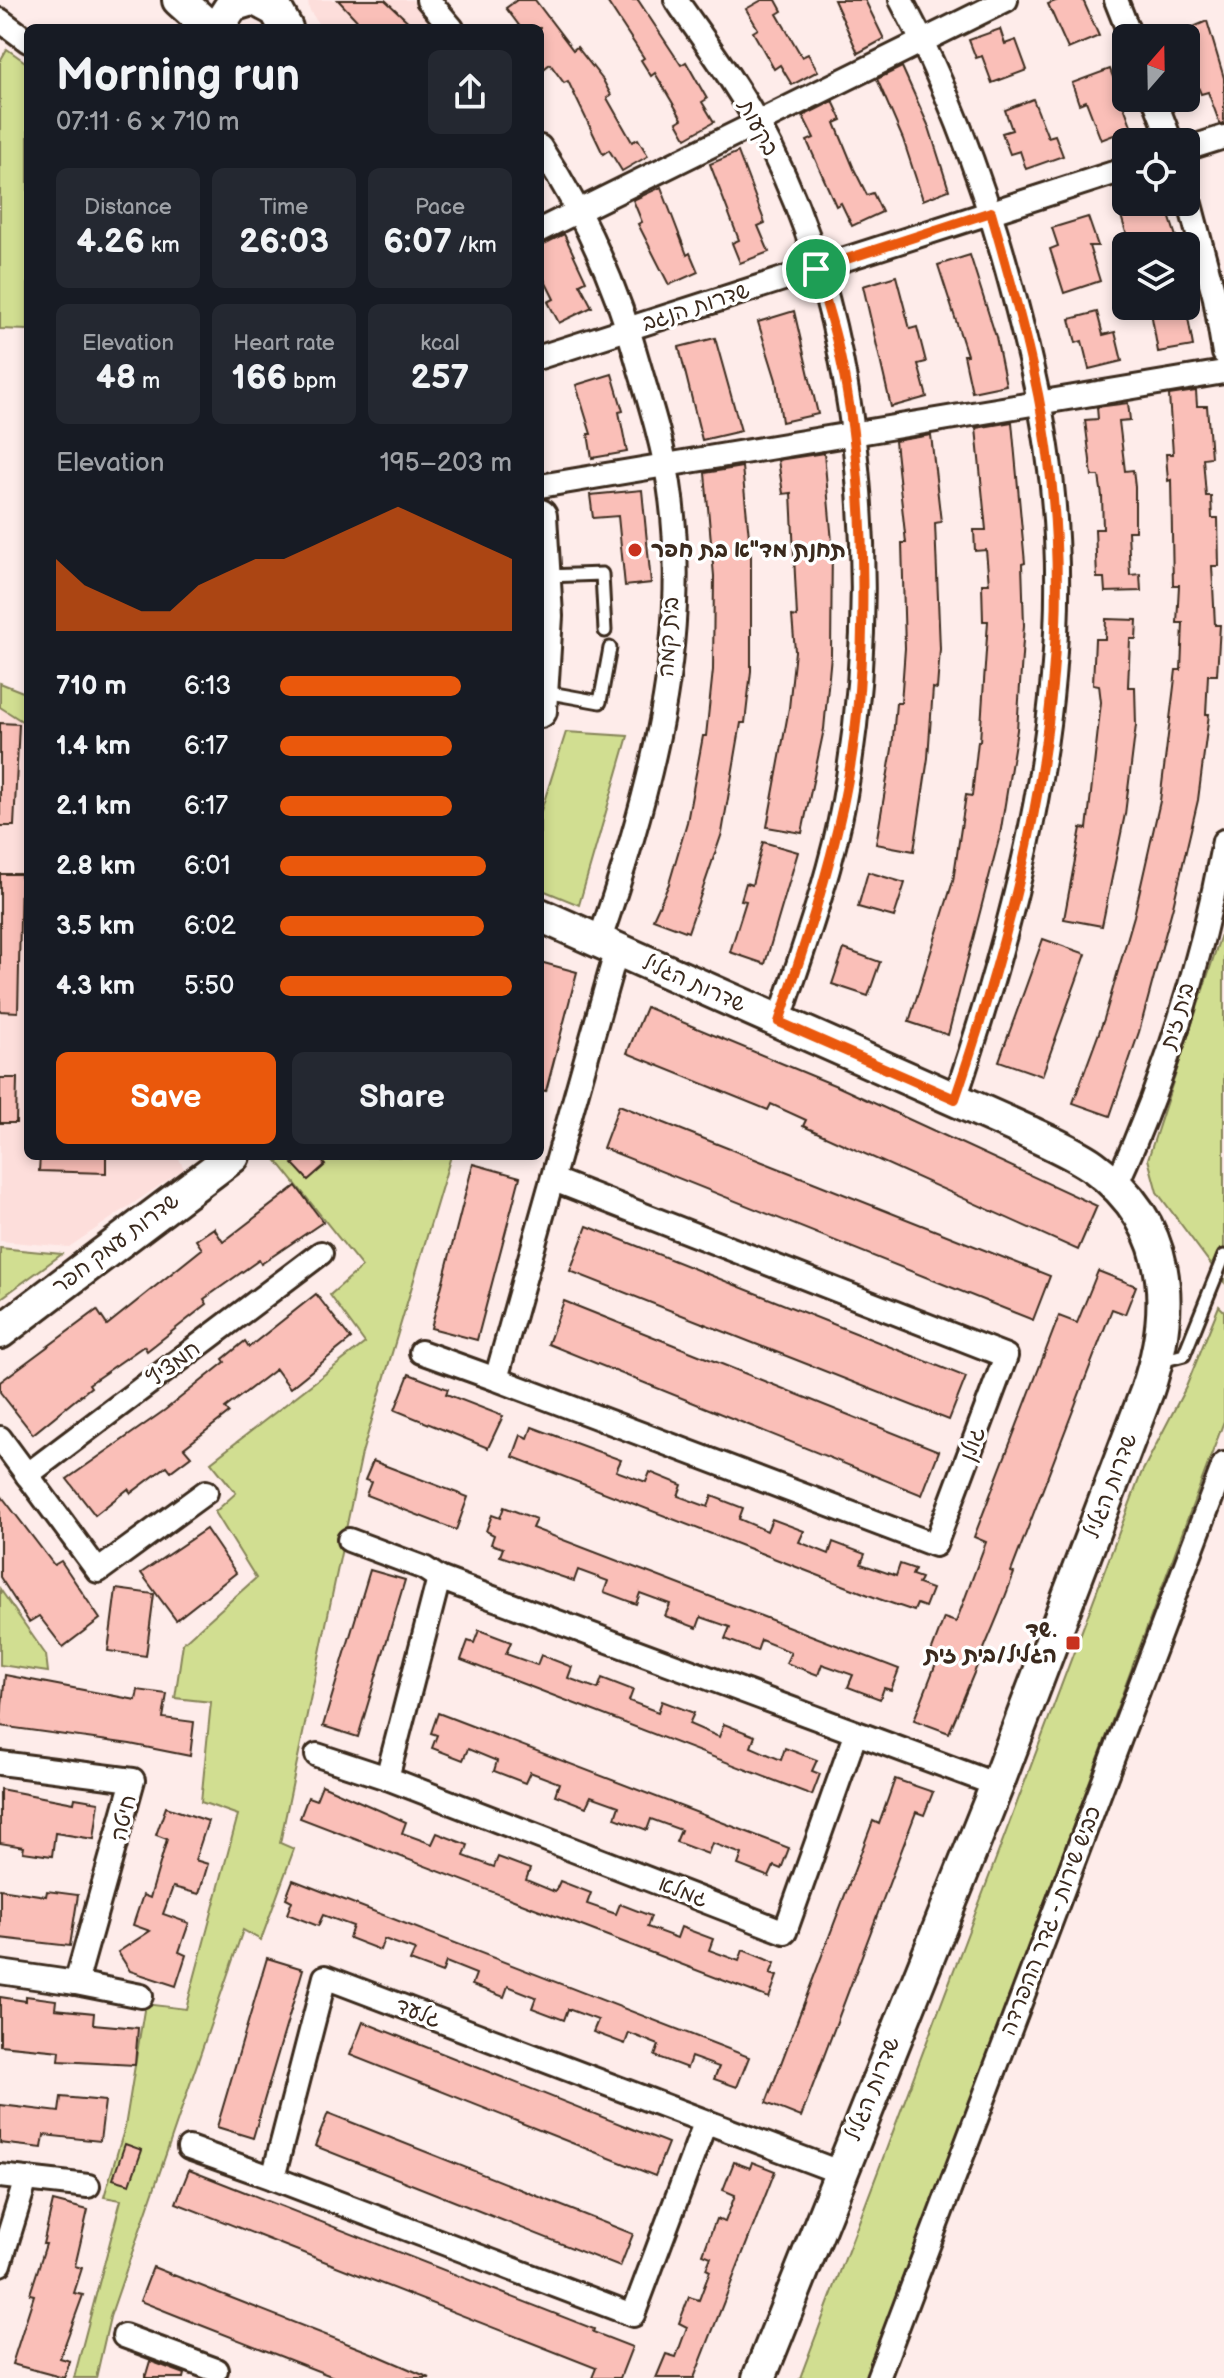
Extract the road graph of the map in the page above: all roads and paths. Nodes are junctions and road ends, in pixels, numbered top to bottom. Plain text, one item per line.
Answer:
1 (179, 0) edge
2 (245, 0) edge
3 (257, 0) edge
4 (428, 0) edge
5 (676, 0) edge
6 (901, 0) edge
7 (1006, 0) edge
8 (1116, 0) edge
9 (285, 16) edge
10 (0, 20) edge
11 (206, 24) edge
12 (219, 24) edge
13 (449, 24) edge
14 (1125, 24) edge
15 (24, 38) edge
16 (923, 41) junction
17 (758, 123) junction
18 (1224, 137) edge
19 (1200, 145) edge
20 (544, 154) edge
21 (1112, 173) edge
22 (578, 211) junction
23 (991, 212) junction
24 (1193, 216) edge
25 (544, 228) edge
26 (816, 269) junction
27 (629, 329) junction
28 (1224, 353) edge
29 (544, 356) edge
30 (1224, 372) edge
31 (1039, 402) junction
32 (851, 434) junction
33 (665, 466) junction
34 (544, 485) edge
35 (544, 564) edge
36 (545, 576) junction
37 (544, 607) edge
38 (605, 631) dead end
39 (610, 648) dead end
40 (544, 701) edge
41 (1224, 841) edge
42 (544, 916) edge
43 (608, 945) junction
44 (779, 1022) junction
45 (955, 1099) junction
46 (228, 1160) edge
47 (554, 1180) junction
48 (1116, 1185) junction
49 (321, 1253) dead end
50 (1224, 1256) edge
51 (0, 1332) edge
52 (421, 1352) dead end
53 (1157, 1362) junction
54 (496, 1379) junction
55 (0, 1438) edge
56 (1224, 1464) edge
57 (27, 1475) junction
58 (206, 1492) dead end
59 (349, 1540) dead end
60 (439, 1578) junction
61 (855, 1735) junction
62 (317, 1755) dead end
63 (0, 1763) edge
64 (387, 1778) junction
65 (997, 1785) junction
66 (0, 1972) edge
67 (76, 1983) junction
68 (141, 1996) dead end
69 (705, 2123) junction
70 (189, 2148) dead end
71 (839, 2172) junction
72 (0, 2176) edge
73 (273, 2178) junction
74 (26, 2179) junction
75 (88, 2186) dead end
76 (0, 2264) edge
77 (124, 2336) dead end
78 (222, 2375) edge
79 (759, 2378) edge
80 (878, 2378) edge

1 - 11 street
2 - 12 street
3 - 9 street
4 - 13 street
5 - 17 street, בקעות
6 - 16 street
7 - 16 street
8 - 14 street
10 - 15 street
16 - 17 street
16 - 23 street
17 - 22 street
17 - 26 street, בקעות
18 - 19 street
20 - 22 street, בית קמה
21 - 23 street, שדרות הנגב
22 - 25 street
22 - 27 street, בית קמה
23 - 26 street, שדרות הנגב
23 - 31 street
24 - 28 street
26 - 27 street, שדרות הנגב
26 - 32 street, בקעות
27 - 29 street, שדרות הנגב
27 - 33 street, בית קמה
30 - 31 street
31 - 32 street
31 - 45 street
32 - 33 street
32 - 44 street, בקעות
33 - 34 street
33 - 43 street, בית קמה
35 - 36 street
36 - 37 street
36 - 38 lane
39 - 40 lane
41 - 48 street, בית זית
42 - 43 street, שדרות הגליל
43 - 44 street, שדרות הגליל
43 - 47 street
44 - 45 street, שדרות הגליל
45 - 48 street, שדרות הגליל
46 - 51 street, שדרות עמק חפר
47 - 54 street
47 - 54 street, גולן
48 - 53 street, שדרות הגליל
49 - 57 street, חמציץ
50 - 53 lane
52 - 54 street, גולן
53 - 65 street, שדרות הגליל
55 - 57 street
56 - 80 street, כביש שירות - גדר ההפרדה
57 - 58 street
59 - 60 street
60 - 61 street
60 - 64 street
61 - 64 street, גמלא
61 - 65 street
62 - 64 street, גמלא
63 - 67 street, חיטה
65 - 71 street, שדרות הגליל
66 - 67 street
67 - 68 street
69 - 71 street, גלעד
69 - 73 street
69 - 73 street, גלעד
70 - 73 street
71 - 79 street, שדרות הגליל
72 - 74 street
74 - 75 street
74 - 76 street
77 - 78 street

